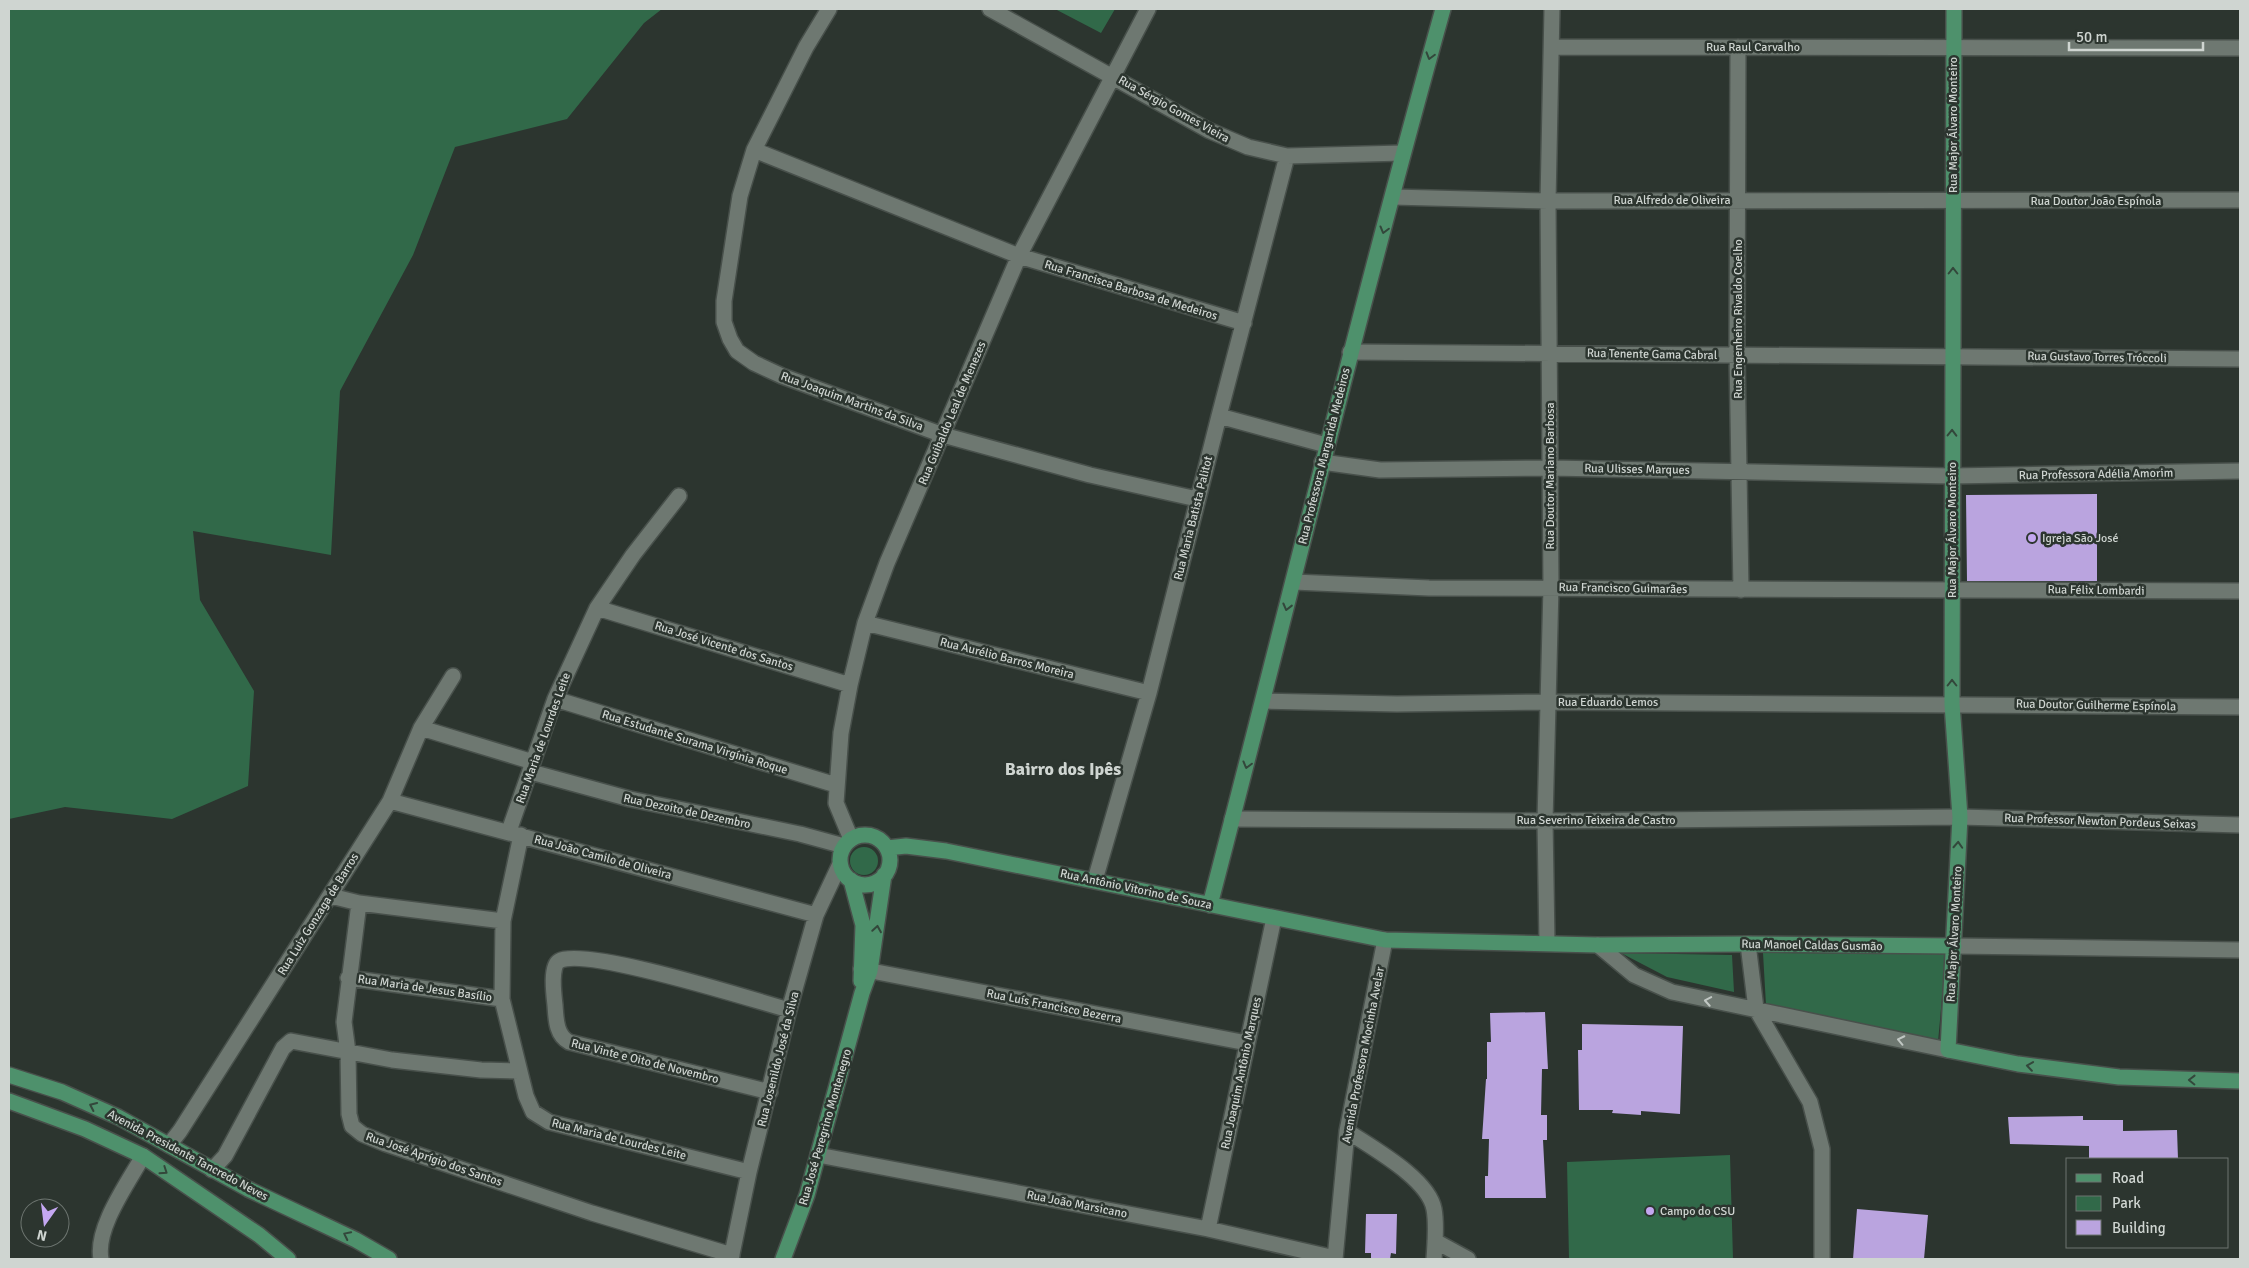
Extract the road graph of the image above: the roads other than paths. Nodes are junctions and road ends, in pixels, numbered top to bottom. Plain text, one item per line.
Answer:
1 (829, 9) edge
2 (990, 9) edge
3 (1148, 9) edge
4 (1443, 9) edge
5 (1552, 9) edge
6 (1954, 9) edge
7 (1552, 47) junction
8 (1738, 47) junction
9 (1953, 47) junction
10 (2240, 48) edge
11 (1112, 76) junction
12 (754, 150) junction
13 (1403, 153) junction
14 (1287, 156) junction
15 (1393, 197) junction
16 (1739, 200) junction
17 (2240, 200) edge
18 (1548, 201) junction
19 (1952, 202) junction
20 (1019, 256) junction
21 (1244, 323) junction
22 (1350, 352) junction
23 (1550, 352) junction
24 (1953, 355) junction
25 (1737, 356) junction
26 (2240, 358) edge
27 (1219, 416) junction
28 (942, 435) junction
29 (1326, 445) junction
30 (1322, 462) junction
31 (1550, 468) junction
32 (1739, 471) junction
33 (2240, 471) edge
34 (1952, 476) junction
35 (680, 496) dead end
36 (1197, 499) junction
37 (1294, 582) junction
38 (1551, 587) junction
39 (1952, 588) junction
40 (1741, 590) junction
41 (2240, 591) edge
42 (598, 608) junction
43 (865, 622) junction
44 (453, 676) dead end
45 (850, 685) junction
46 (1149, 693) junction
47 (555, 699) junction
48 (1264, 701) junction
49 (1550, 702) junction
50 (1952, 704) junction
51 (2240, 707) edge
52 (421, 728) junction
53 (532, 767) junction
54 (836, 785) junction
55 (390, 801) junction
56 (1960, 817) junction
57 (1232, 819) junction
58 (1545, 821) junction
59 (2240, 825) edge
60 (515, 833) junction
61 (847, 843) junction
62 (887, 848) junction
63 (840, 864) junction
64 (884, 875) junction
65 (851, 880) junction
66 (1095, 880) junction
67 (331, 896) junction
68 (359, 902) junction
69 (1210, 904) junction
70 (816, 915) junction
71 (1274, 918) junction
72 (503, 921) junction
73 (1385, 940) junction
74 (1547, 943) junction
75 (1748, 944) junction
76 (1598, 945) junction
77 (1954, 946) junction
78 (2240, 950) edge
79 (865, 970) junction
80 (348, 978) junction
81 (502, 999) junction
82 (1756, 1009) junction
83 (789, 1010) junction
84 (1247, 1043) junction
85 (1948, 1050) junction
86 (348, 1052) junction
87 (520, 1071) junction
88 (9, 1075) edge
89 (2240, 1081) edge
90 (770, 1092) junction
91 (9, 1101) edge
92 (1347, 1131) junction
93 (169, 1145) junction
94 (818, 1155) junction
95 (143, 1156) junction
96 (212, 1170) junction
97 (749, 1172) junction
98 (1208, 1229) junction
99 (1435, 1241) junction
100 (731, 1257) edge
101 (1335, 1258) edge
102 (101, 1259) edge
103 (288, 1259) edge
104 (389, 1259) edge
105 (782, 1259) edge
106 (1434, 1259) edge
107 (1468, 1259) edge
108 (1822, 1259) edge

1 - 12 street, Rua Joaquim Martins da Silva
2 - 11 street, Rua Sérgio Gomes Vieira
3 - 11 street, Rua Guibaldo Leal de Menezes
4 -> 13 main road, Rua Professora Margarida Medeiros
5 - 7 street, Rua Doutor Mariano Barbosa
6 - 9 main road, Rua Major Álvaro Monteiro
7 - 8 street, Rua Raul Carvalho
7 - 18 street, Rua Doutor Mariano Barbosa
8 - 9 street, Rua Raul Carvalho
8 - 16 street, Rua Engenheiro Rivaldo Coelho
9 - 10 street, Rua Raul Carvalho
9 - 19 main road, Rua Major Álvaro Monteiro
11 - 14 street, Rua Sérgio Gomes Vieira
11 - 20 street, Rua Guibaldo Leal de Menezes
12 - 20 street, Rua Francisca Barbosa de Medeiros
12 - 28 street, Rua Joaquim Martins da Silva
13 - 14 street, Rua Sérgio Gomes Vieira
13 - 15 main road, Rua Professora Margarida Medeiros
14 - 21 street, Rua Maria Batista Palitot
15 - 18 street, Rua Alfredo de Oliveira
15 -> 22 main road, Rua Professora Margarida Medeiros
16 - 18 street, Rua Alfredo de Oliveira
16 - 19 street, Rua Alfredo de Oliveira
16 - 25 street, Rua Engenheiro Rivaldo Coelho
17 - 19 street, Rua Doutor João Espínola
18 - 23 street, Rua Doutor Mariano Barbosa
24 -> 19 main road, Rua Major Álvaro Monteiro
20 - 21 street, Rua Francisca Barbosa de Medeiros
20 - 28 street, Rua Guibaldo Leal de Menezes
21 - 27 street, Rua Maria Batista Palitot
22 - 23 street, Rua Tenente Gama Cabral
22 - 29 main road, Rua Professora Margarida Medeiros
23 - 25 street, Rua Tenente Gama Cabral
23 - 31 street, Rua Doutor Mariano Barbosa
24 - 25 street, Rua Tenente Gama Cabral
24 - 26 street, Rua Gustavo Torres Tróccoli
34 -> 24 main road, Rua Major Álvaro Monteiro
25 - 32 street, Rua Engenheiro Rivaldo Coelho
27 - 29 street
27 - 36 street, Rua Maria Batista Palitot
28 - 36 street, Rua Joaquim Martins da Silva
28 - 43 street, Rua Guibaldo Leal de Menezes
29 - 30 main road, Rua Professora Margarida Medeiros
30 - 31 street, Rua Ulisses Marques
30 - 37 main road, Rua Professora Margarida Medeiros
31 - 32 street, Rua Ulisses Marques
31 - 38 street, Rua Doutor Mariano Barbosa
32 - 34 street, Rua Ulisses Marques
32 - 40 street, Rua Engenheiro Rivaldo Coelho
33 - 34 street, Rua Professora Adélia Amorim
34 - 39 main road, Rua Major Álvaro Monteiro
35 - 42 street, Rua Maria de Lourdes Leite
36 - 46 street, Rua Maria Batista Palitot
37 - 38 street, Rua Francisco Guimarães
37 -> 48 main road, Rua Professora Margarida Medeiros
38 - 40 street, Rua Francisco Guimarães
38 - 49 street, Rua Doutor Mariano Barbosa
39 - 40 street, Rua Francisco Guimarães
39 - 41 street, Rua Félix Lombardi
50 -> 39 main road, Rua Major Álvaro Monteiro
42 - 45 street, Rua José Vicente dos Santos
42 - 47 street, Rua Maria de Lourdes Leite
43 - 45 street, Rua Guibaldo Leal de Menezes
43 - 46 street, Rua Aurélio Barros Moreira
44 - 52 street, Rua Luiz Gonzaga de Barros
45 - 54 street, Rua Guibaldo Leal de Menezes
46 - 66 street, Rua Maria Batista Palitot
47 - 53 street, Rua Maria de Lourdes Leite
47 - 54 street, Rua Estudante Surama Virgínia Roque
48 - 49 street, Rua Eduardo Lemos
48 -> 57 main road, Rua Professora Margarida Medeiros
49 - 50 street, Rua Eduardo Lemos
49 - 58 street, Rua Doutor Mariano Barbosa
50 - 51 street, Rua Doutor Guilherme Espínola
50 - 56 main road, Rua Major Álvaro Monteiro
52 - 53 street, Rua Dezoito de Dezembro
52 - 55 street, Rua Luiz Gonzaga de Barros
53 - 60 street, Rua Maria de Lourdes Leite
53 - 61 street, Rua Dezoito de Dezembro
54 - 61 street, Rua Guibaldo Leal de Menezes
55 - 60 street, Rua João Camilo de Oliveira
55 - 67 street, Rua Luiz Gonzaga de Barros
56 - 58 street, Rua Severino Teixeira de Castro
56 - 59 street, Rua Professor Newton Pordeus Seixas
77 -> 56 main road, Rua Major Álvaro Monteiro
57 - 58 street, Rua Severino Teixeira de Castro
57 - 69 main road, Rua Professora Margarida Medeiros
58 - 74 street, Rua Doutor Mariano Barbosa
60 - 70 street, Rua João Camilo de Oliveira
60 - 72 street, Rua Maria de Lourdes Leite
61 - 62 main road
61 - 63 main road
62 - 64 main road
62 - 66 main road, Rua Antônio Vitorino de Souza
63 - 65 main road
63 - 70 street, Rua Josenildo José da Silva
64 - 65 main road
79 -> 64 main road, Rua José Peregrino Montenegro
65 - 79 main road, Rua José Peregrino Montenegro
66 - 69 main road, Rua Antônio Vitorino de Souza
67 - 68 street
67 - 93 street, Rua Luiz Gonzaga de Barros
68 - 72 street
68 - 80 street, Rua José Aprígio dos Santos
69 - 71 main road, Rua Antônio Vitorino de Souza
70 - 83 street, Rua Josenildo José da Silva
71 - 73 main road, Rua Antônio Vitorino de Souza
71 - 84 street, Rua Joaquim Antônio Marques
72 - 81 street, Rua Maria de Lourdes Leite
73 - 74 main road, Rua Manoel Caldas Gusmão
73 - 92 street, Avenida Professora Mocinha Avelar
74 - 76 main road, Rua Manoel Caldas Gusmão
75 - 76 main road, Rua Manoel Caldas Gusmão
75 - 77 main road, Rua Manoel Caldas Gusmão
75 - 82 street
82 -> 76 street
77 - 78 street, Rua Manoel Caldas Gusmão
77 - 85 main road, Rua Major Álvaro Monteiro
79 - 84 street, Rua Luís Francisco Bezerra
79 - 94 main road, Rua José Peregrino Montenegro
80 - 81 street, Rua Maria de Jesus Basílio
80 - 86 street, Rua José Aprígio dos Santos
81 - 87 street, Rua Maria de Lourdes Leite
85 -> 82 street
82 - 108 street
83 - 90 street, Rua Josenildo José da Silva
83 - 90 street, Rua Vinte e Oito de Novembro
84 - 98 street, Rua Joaquim Antônio Marques
89 -> 85 main road
86 - 87 street
86 - 96 street
86 - 100 street, Rua José Aprígio dos Santos
87 - 97 street, Rua Maria de Lourdes Leite
93 -> 88 main road, Avenida Presidente Tancredo Neves
90 - 97 street, Rua Josenildo José da Silva
91 - 95 main road, Avenida Presidente Tancredo Neves
92 - 99 street
92 - 101 street, Avenida Professora Mocinha Avelar
93 - 96 main road, Avenida Presidente Tancredo Neves
94 - 98 street, Rua João Marsicano
94 - 105 main road, Rua José Peregrino Montenegro
95 - 102 street
95 -> 103 main road, Avenida Presidente Tancredo Neves
104 -> 96 main road, Avenida Presidente Tancredo Neves
97 - 100 street, Rua Josenildo José da Silva
98 - 101 street, Rua João Marsicano
99 - 106 street
99 - 107 street

